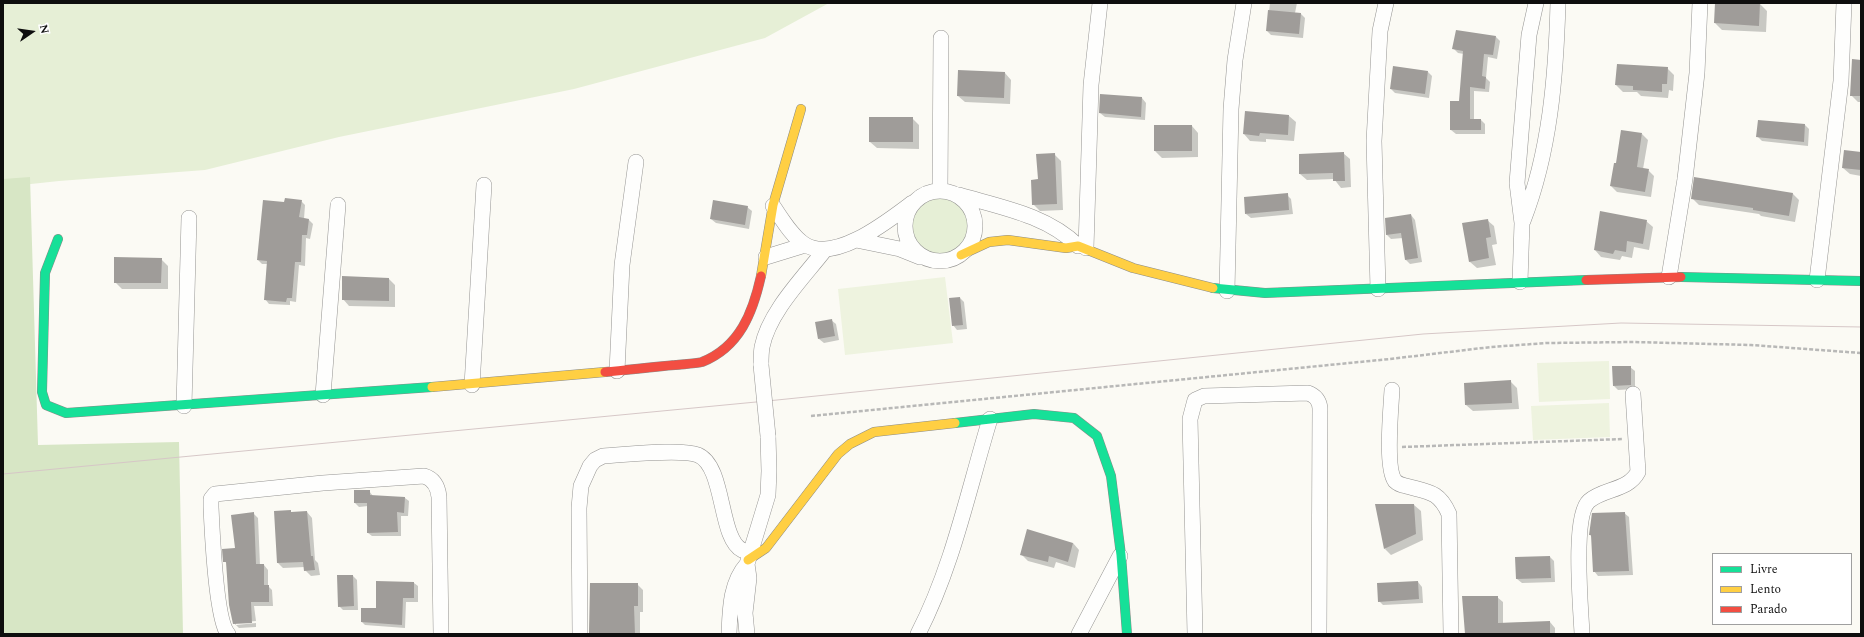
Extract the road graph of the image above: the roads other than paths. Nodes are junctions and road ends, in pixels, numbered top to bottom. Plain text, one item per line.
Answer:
1 (1100, 3) edge
2 (1244, 3) edge
3 (1386, 3) edge
4 (1536, 3) edge
5 (1558, 3) edge
6 (1700, 3) edge
7 (1844, 3) edge
8 (941, 38) dead end
9 (801, 109) dead end
10 (636, 162) dead end
11 (484, 185) dead end
12 (940, 190) junction
13 (958, 195) junction
14 (916, 200) junction
15 (338, 205) dead end
16 (773, 206) junction
17 (189, 218) dead end
18 (1522, 224) junction
19 (58, 239) dead end
20 (856, 240) junction
21 (805, 245) junction
22 (1082, 247) junction
23 (824, 250) junction
24 (961, 255) junction
25 (766, 257) junction
26 (926, 259) junction
27 (1669, 277) junction
28 (1818, 280) junction
29 (1861, 281) edge
30 (1520, 282) junction
31 (1378, 289) junction
32 (1227, 291) junction
33 (617, 371) junction
34 (472, 385) junction
35 (1392, 390) dead end
36 (1633, 394) dead end
37 (323, 395) junction
38 (184, 406) junction
39 (990, 419) junction
40 (1121, 555) junction
41 (748, 559) junction
42 (228, 634) edge
43 (441, 634) edge
44 (580, 634) edge
45 (729, 634) edge
46 (747, 634) edge
47 (918, 634) edge
48 (1079, 634) edge
49 (1127, 634) edge
50 (1195, 634) edge
51 (1319, 634) edge
52 (1451, 634) edge
53 (1582, 634) edge

1 - 22 street
2 - 32 street
3 - 31 street
4 - 18 street
5 - 18 street
6 - 27 street
7 - 28 street
8 - 12 street
9 - 16 street
10 - 33 street
11 - 34 street
12 - 13 street
12 - 14 street
13 - 22 street
13 - 24 street
14 - 20 street
14 - 26 street
15 - 37 street
16 - 21 street
16 - 25 street
17 - 38 street
18 - 30 street
19 - 38 street
20 - 23 street
20 - 26 street
21 - 23 street
21 - 25 street
22 - 24 street
22 - 32 street
23 - 41 street, bridge
24 - 26 street
25 - 33 street
27 - 28 street
27 - 30 street
28 - 29 street
30 - 31 street
31 - 32 street
33 - 34 street
34 - 37 street
35 - 52 street
36 - 53 street
37 - 38 street
39 - 40 street
39 - 41 street
39 - 47 street
40 - 48 street
40 - 49 street
41 - 44 street
41 - 45 street
41 - 46 street
42 - 43 street
50 - 51 street

